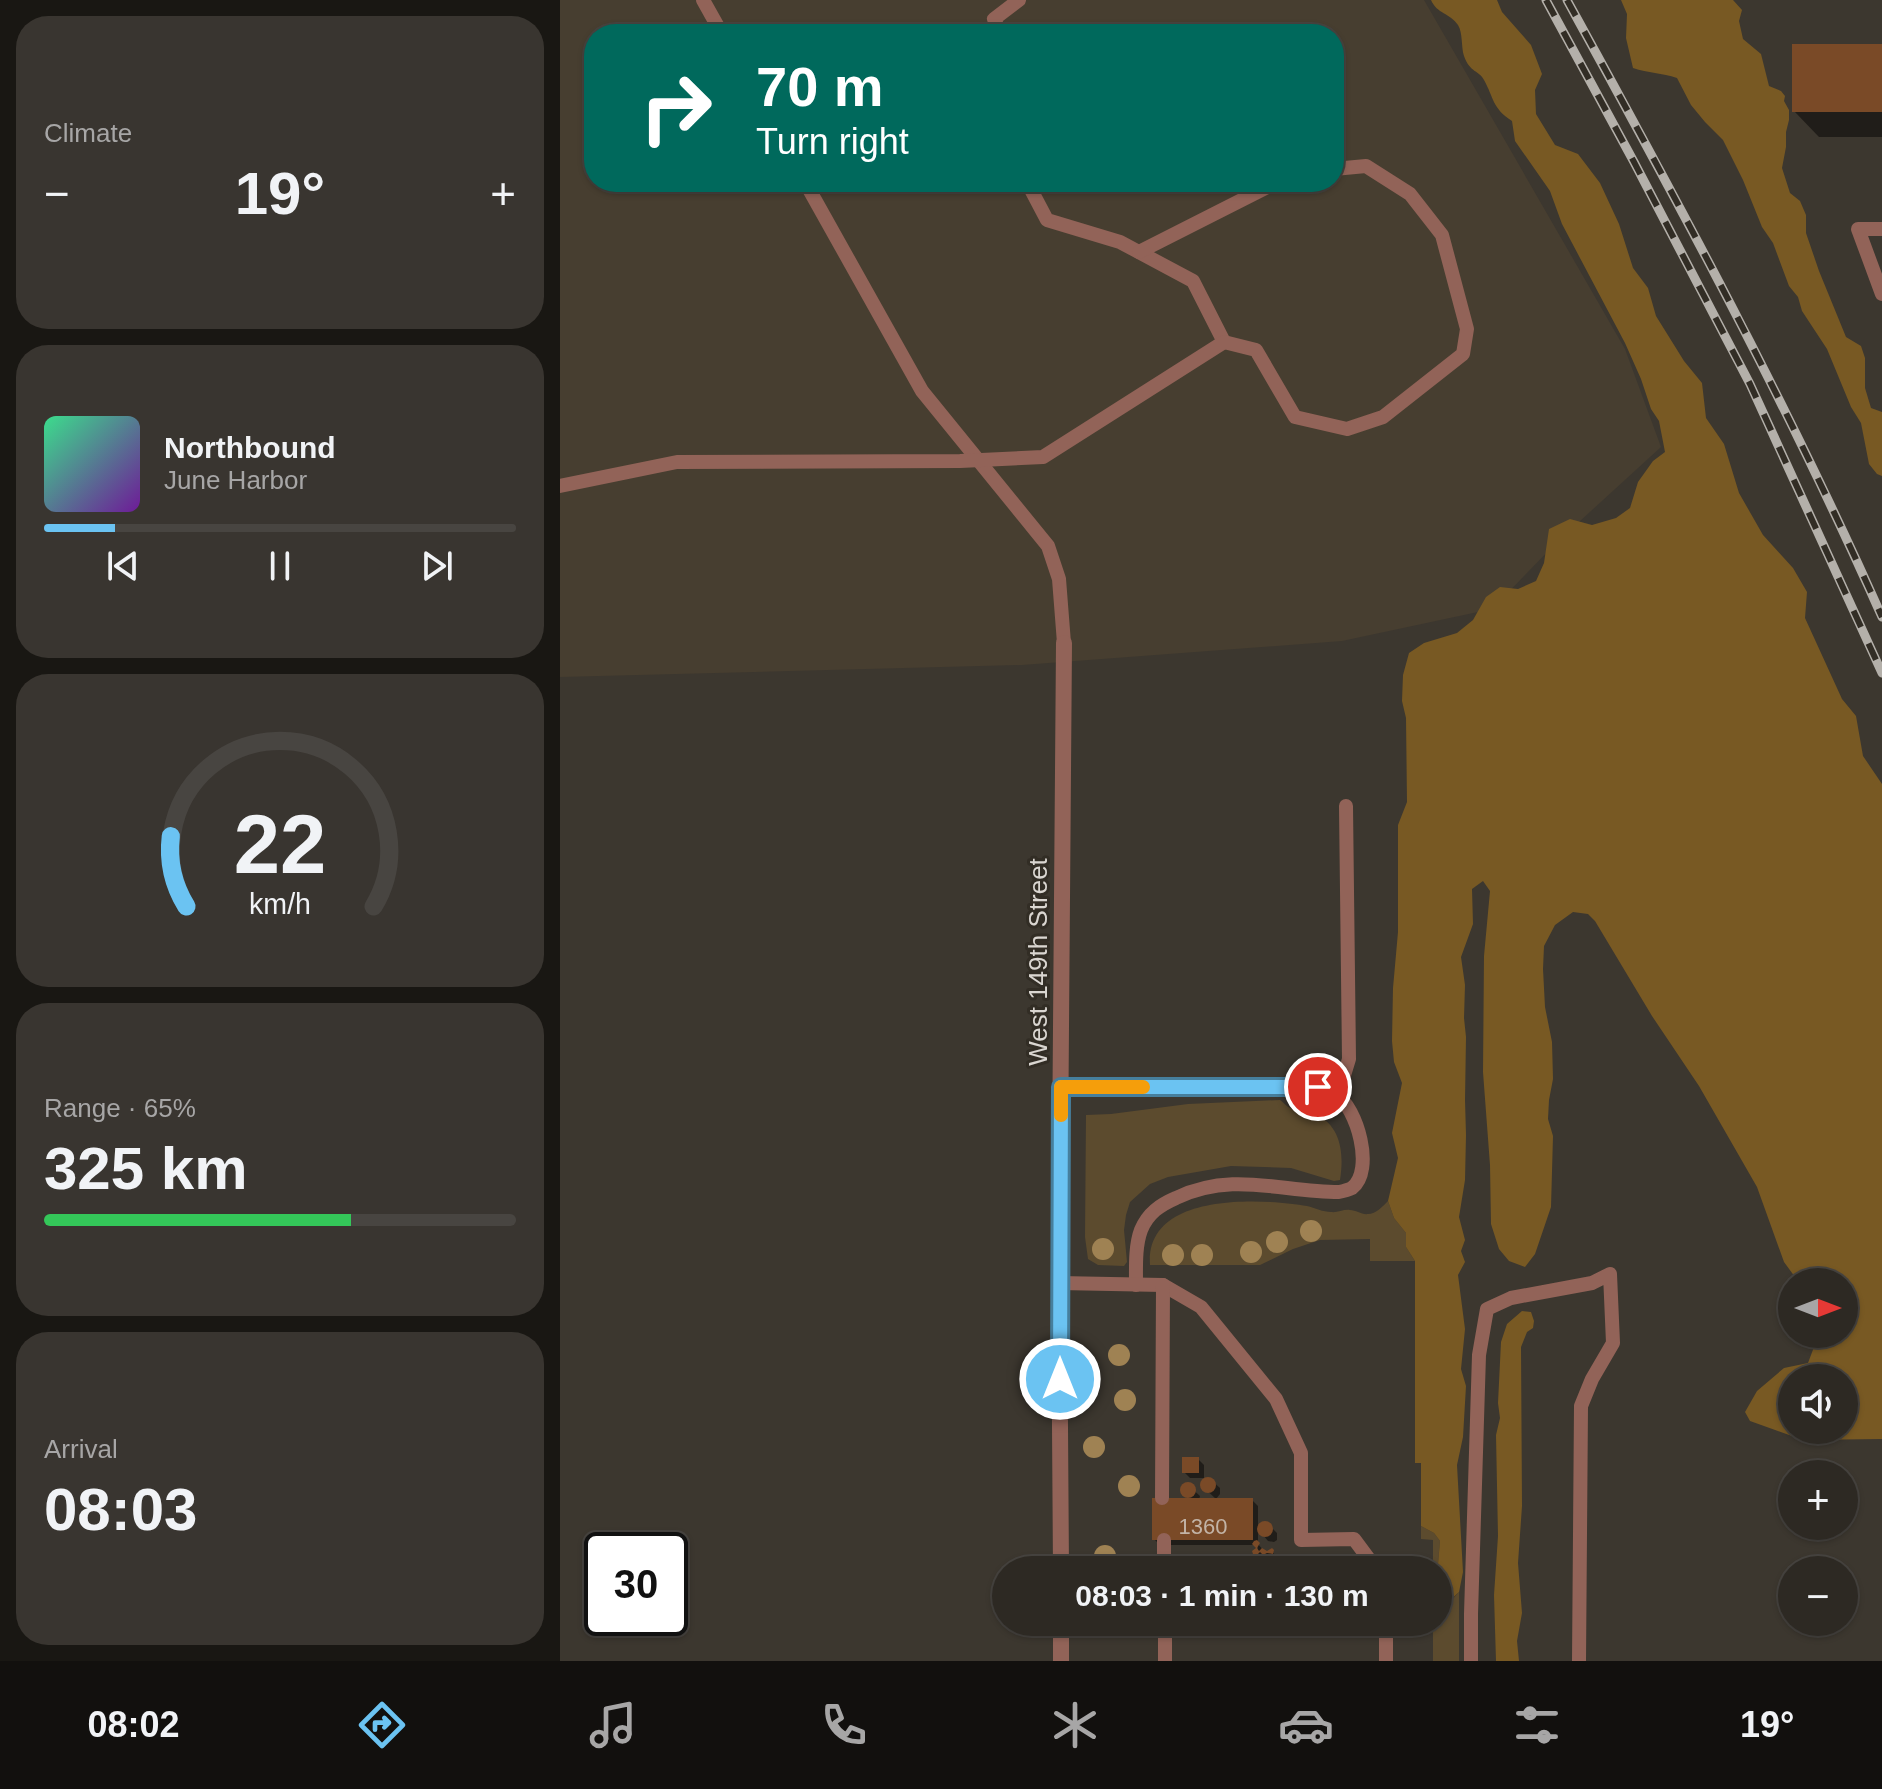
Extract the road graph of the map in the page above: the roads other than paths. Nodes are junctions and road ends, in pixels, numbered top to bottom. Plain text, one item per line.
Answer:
1 (703, 0) edge
2 (1019, 0) edge
3 (716, 24) edge
4 (996, 24) edge
5 (1344, 168) edge
6 (811, 192) edge
7 (1032, 192) edge
8 (1257, 192) edge
9 (1882, 229) edge
10 (1139, 252) junction
11 (1882, 294) edge
12 (1224, 342) junction
13 (978, 461) junction
14 (560, 486) edge
15 (1064, 643) joint
16 (1346, 806) dead end
17 (1061, 1087) junction
18 (1338, 1095) junction
19 (1059, 1283) junction
20 (1136, 1285) junction
21 (1163, 1285) junction
22 (1162, 1498) dead end
23 (1164, 1540) dead end
24 (1061, 1556) edge
25 (1164, 1556) edge
26 (1367, 1556) edge
27 (1061, 1636) edge
28 (1165, 1636) edge
29 (1386, 1636) edge
30 (1061, 1661) edge
31 (1165, 1661) edge
32 (1386, 1661) edge
33 (1471, 1661) edge
34 (1579, 1661) edge

1 - 3 lane
2 - 4 lane
5 - 12 lane
6 - 13 lane
7 - 10 lane
8 - 10 lane
9 - 11 lane
10 - 12 lane
12 - 13 lane
13 - 14 lane
13 - 15 lane
15 - 17 street, West 149th Street
16 - 18 lane
17 - 18 lane
17 - 19 street, West 149th Street
18 - 20 lane
19 - 20 lane
19 - 24 street, West 149th Street
20 - 21 lane
21 - 22 lane
21 - 26 lane
23 - 25 lane
27 - 30 street
28 - 31 lane
29 - 32 lane
33 - 34 lane

